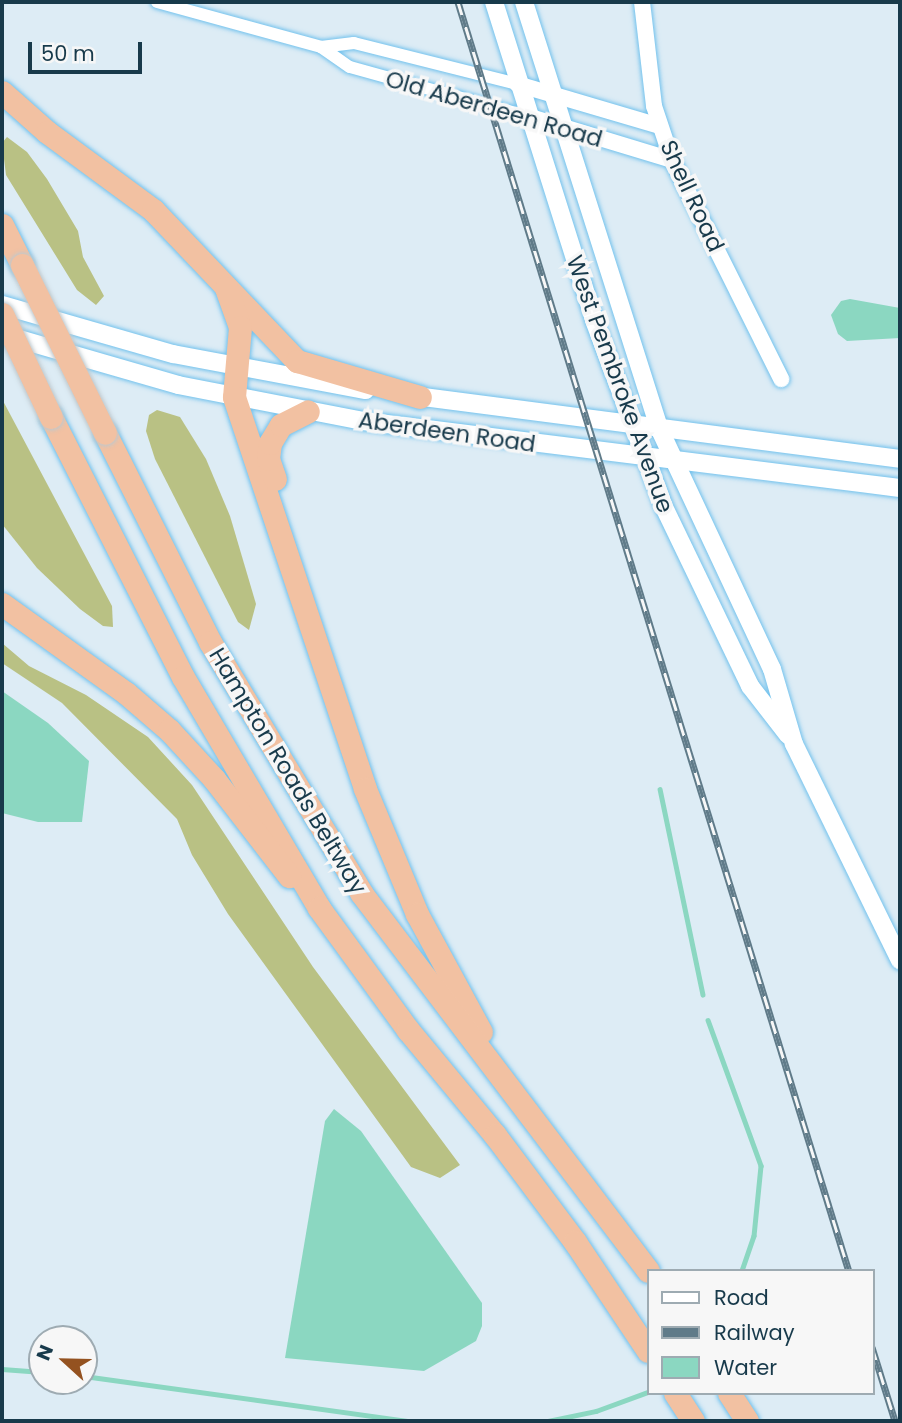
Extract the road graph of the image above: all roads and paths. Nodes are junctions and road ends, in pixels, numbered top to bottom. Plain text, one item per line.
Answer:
1 (157, 2) edge
2 (494, 2) edge
3 (524, 2) edge
4 (642, 2) edge
5 (321, 47) junction
6 (517, 84) junction
7 (2, 92) edge
8 (554, 94) junction
9 (527, 116) junction
10 (660, 126) junction
11 (564, 128) junction
12 (672, 160) junction
13 (2, 225) edge
14 (226, 288) junction
15 (2, 305) edge
16 (2, 314) edge
17 (2, 334) edge
18 (237, 368) junction
19 (781, 379) dead end
20 (234, 397) junction
21 (419, 397) junction
22 (308, 411) junction
23 (632, 426) junction
24 (660, 430) junction
25 (644, 457) junction
26 (900, 459) edge
27 (672, 461) junction
28 (900, 488) edge
29 (2, 604) edge
30 (314, 631) junction
31 (794, 744) junction
32 (318, 908) junction
33 (897, 940) edge
34 (900, 960) edge
35 (508, 1085) junction
36 (646, 1269) edge
37 (646, 1348) edge
38 (677, 1395) edge
39 (694, 1421) edge

1 - 5 street, Old Aberdeen Road
2 - 6 main road, West Pembroke Avenue
3 - 8 main road, West Pembroke Avenue
4 - 10 street, Shell Road
5 - 6 street, Old Aberdeen Road
5 - 9 street, Old Aberdeen Road
6 - 8 street, Old Aberdeen Road
6 - 9 main road, West Pembroke Avenue
7 - 14 highway
8 - 10 street, Old Aberdeen Road
8 - 11 main road, West Pembroke Avenue
9 - 11 street, Old Aberdeen Road
9 - 23 main road, West Pembroke Avenue
10 - 12 street, Shell Road
11 - 12 street, Old Aberdeen Road
11 - 24 main road, West Pembroke Avenue
12 - 19 street, Shell Road
13 - 35 highway, Hampton Roads Beltway, bridge
14 - 18 highway
14 - 21 highway
15 - 18 main road, Aberdeen Road
16 - 32 highway, Hampton Roads Beltway, bridge
17 - 20 main road, Aberdeen Road
18 - 20 highway
18 - 21 main road, Aberdeen Road
20 - 22 main road, Aberdeen Road
20 - 30 highway
21 - 23 main road, Aberdeen Road
22 - 25 main road, Aberdeen Road
22 - 30 highway
23 - 24 main road, Aberdeen Road
23 - 25 main road, West Pembroke Avenue
24 - 26 main road, Aberdeen Road
24 - 27 main road, West Pembroke Avenue
25 - 27 main road, Aberdeen Road
25 - 31 main road, West Pembroke Avenue
27 - 28 main road, Aberdeen Road
27 - 31 main road, West Pembroke Avenue
29 - 32 highway
30 - 35 highway
31 - 33 main road, West Pembroke Avenue
32 - 37 highway, Hampton Roads Beltway
33 - 34 main road, West Pembroke Avenue
35 - 36 highway, Hampton Roads Beltway
38 - 39 highway

